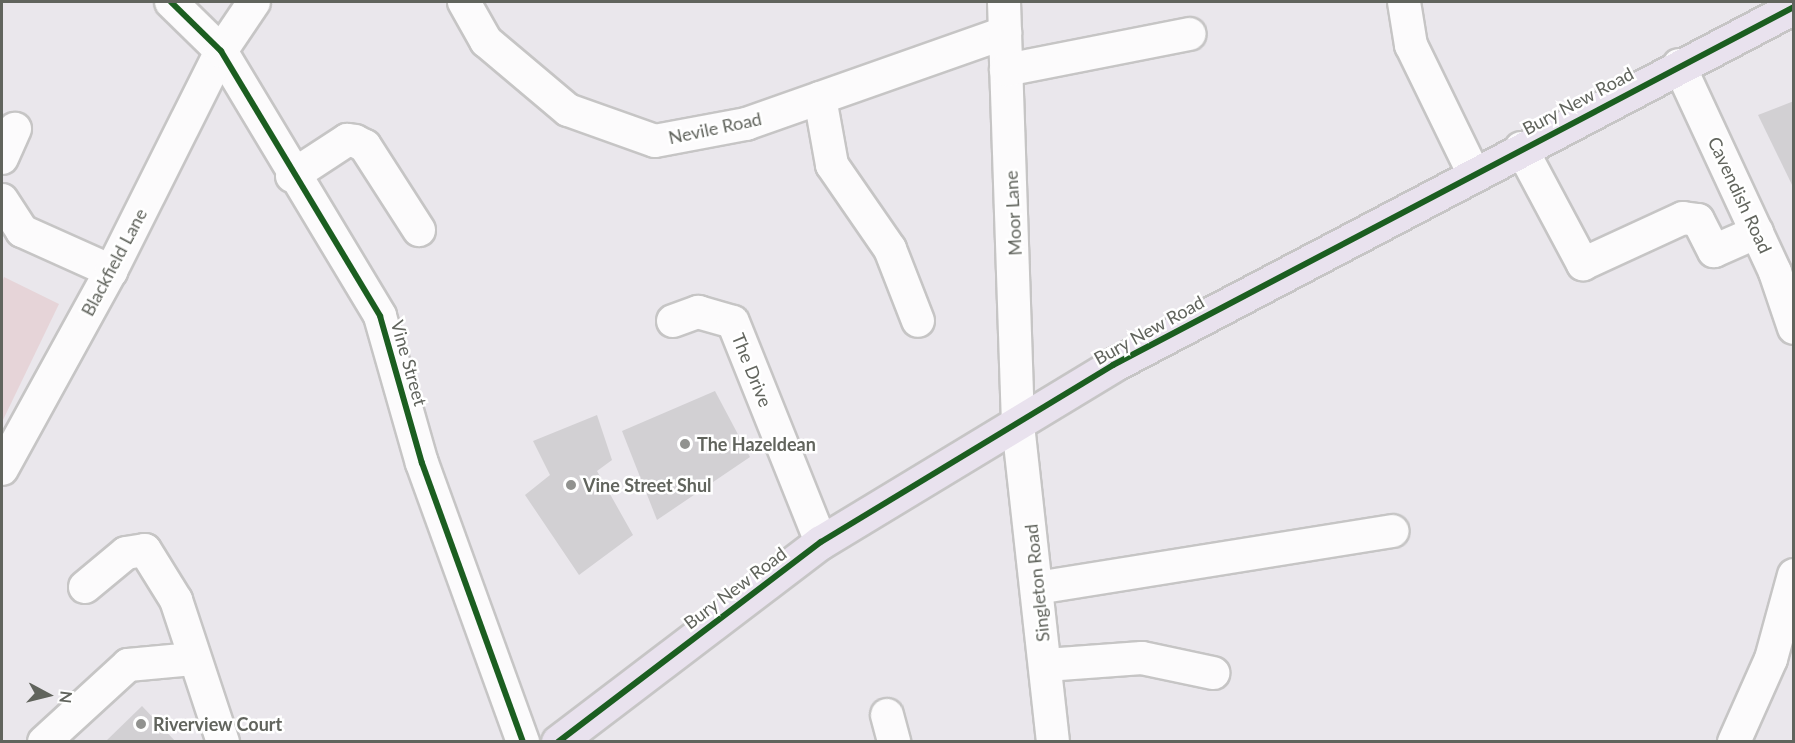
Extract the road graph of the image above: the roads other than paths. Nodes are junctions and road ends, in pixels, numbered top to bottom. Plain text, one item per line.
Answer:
1 (171, 2) edge
2 (254, 2) edge
3 (464, 2) edge
4 (1004, 2) edge
5 (1404, 2) edge
6 (1794, 7) edge
7 (1005, 33) junction
8 (1189, 34) dead end
9 (222, 51) junction
10 (1680, 65) junction
11 (1006, 70) junction
12 (820, 98) junction
13 (15, 129) dead end
14 (1521, 148) junction
15 (2, 158) edge
16 (1474, 174) junction
17 (292, 176) junction
18 (2, 200) edge
19 (419, 230) dead end
20 (1757, 232) junction
21 (111, 271) junction
22 (673, 321) dead end
23 (918, 321) dead end
24 (1794, 328) edge
25 (1018, 425) junction
26 (2, 470) edge
27 (1392, 531) dead end
28 (821, 542) junction
29 (1794, 575) edge
30 (84, 587) dead end
31 (1037, 588) junction
32 (193, 659) junction
33 (1046, 665) junction
34 (1213, 673) dead end
35 (44, 741) edge
36 (223, 741) edge
37 (523, 741) edge
38 (558, 741) edge
39 (1053, 741) edge
40 (1734, 741) edge

1 - 9 street, Vine Street
2 - 9 street, Blackfield Lane
3 - 12 street, Nevile Road
4 - 7 street, Moor Lane
5 - 16 street
6 - 10 highway, Bury New Road
7 - 11 street, Moor Lane
7 - 12 street, Nevile Road
8 - 11 street
9 - 17 street, Vine Street
9 - 21 street, Blackfield Lane
10 - 14 highway, Bury New Road
10 - 20 street, Cavendish Road
11 - 25 street, Moor Lane
12 - 23 street
13 - 15 street
14 - 16 highway, Bury New Road
14 - 20 street
16 - 25 highway, Bury New Road
17 - 19 street
17 - 37 street, Vine Street
18 - 21 street
20 - 24 street, Cavendish Road
21 - 26 street, Blackfield Lane
22 - 28 street, The Drive
25 - 28 highway, Bury New Road
25 - 31 street, Singleton Road
27 - 31 street
28 - 38 highway, Bury New Road
29 - 40 street
30 - 32 street
31 - 33 street, Singleton Road
32 - 35 street
32 - 36 street
33 - 34 street
33 - 39 street, Singleton Road

